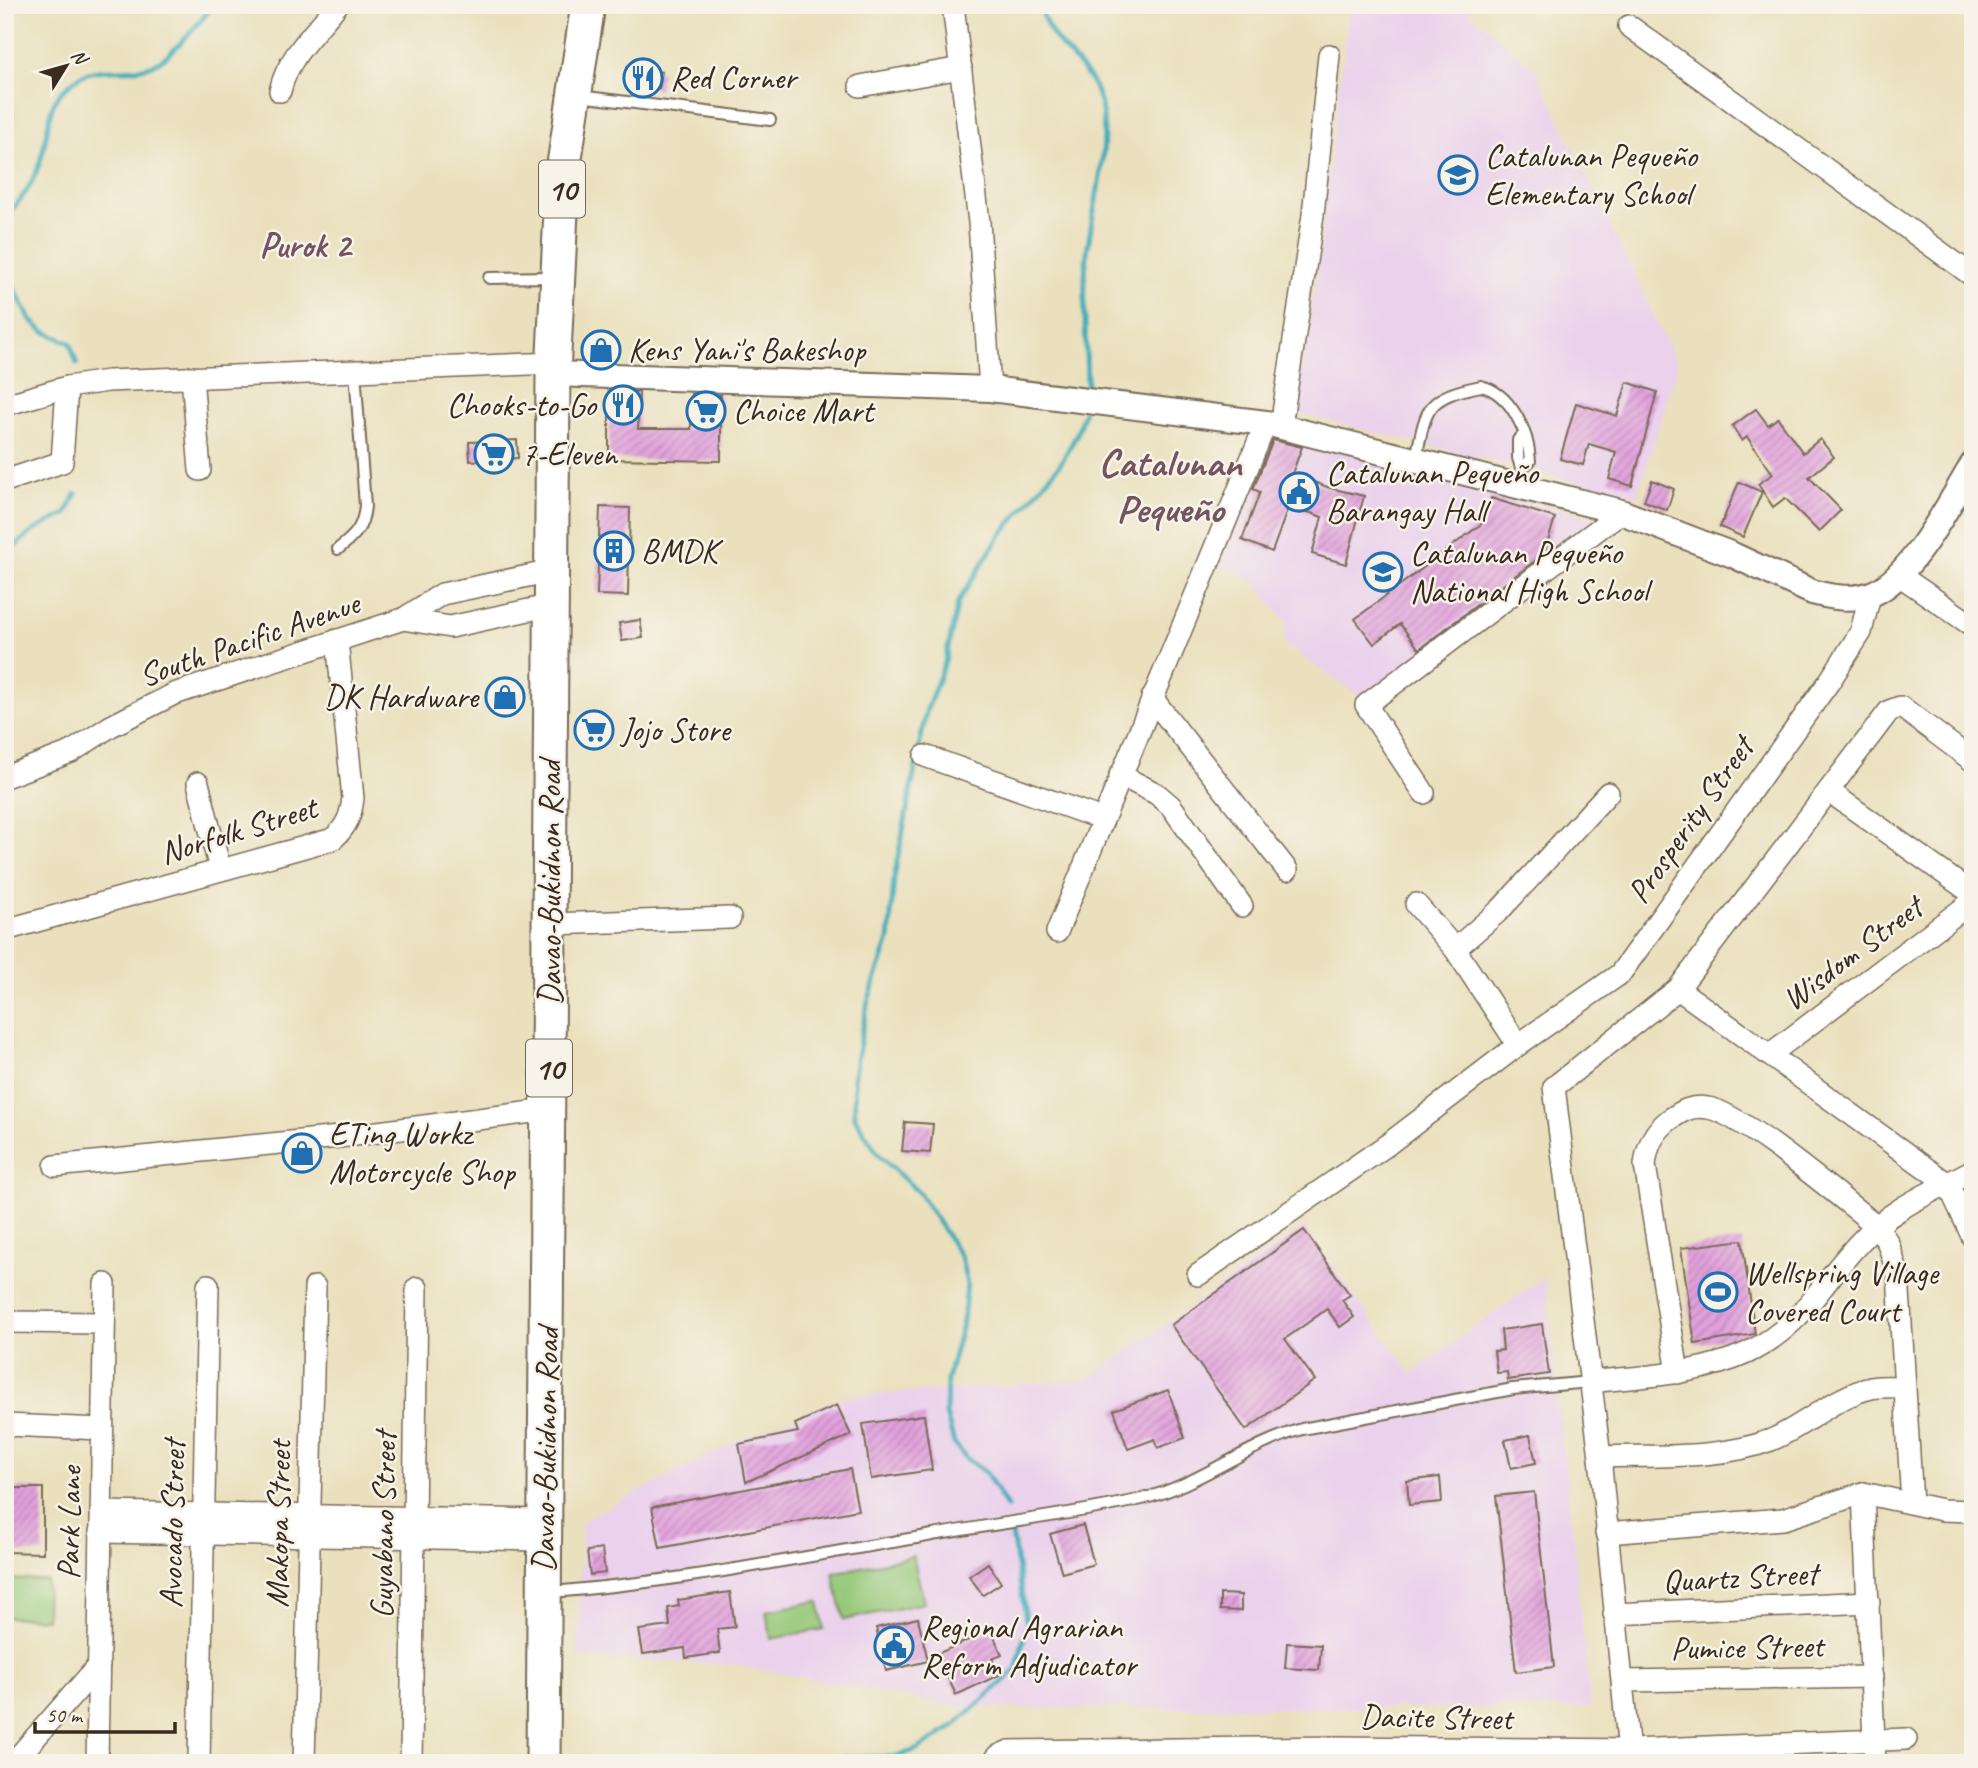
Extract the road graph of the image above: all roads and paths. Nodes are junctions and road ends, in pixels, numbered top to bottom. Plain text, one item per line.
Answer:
1 (337, 5) edge
2 (953, 5) edge
3 (585, 6) edge
4 (1629, 26) dead end
5 (1329, 55) dead end
6 (961, 68) junction
7 (860, 86) dead end
8 (280, 91) dead end
9 (572, 95) junction
10 (770, 120) dead end
11 (1973, 276) edge
12 (558, 277) junction
13 (489, 278) dead end
14 (554, 368) junction
15 (355, 371) junction
16 (192, 377) junction
17 (66, 387) junction
18 (990, 389) junction
19 (5, 405) edge
20 (1274, 424) junction
21 (1416, 459) junction
22 (1973, 464) edge
23 (200, 470) dead end
24 (1521, 476) junction
25 (5, 481) edge
26 (1621, 512) junction
27 (338, 549) dead end
28 (552, 571) junction
29 (1899, 575) junction
30 (499, 582) junction
31 (1870, 595) junction
32 (552, 605) junction
33 (506, 615) junction
34 (403, 619) junction
35 (1973, 626) edge
36 (337, 640) junction
37 (1152, 698) junction
38 (925, 756) dead end
39 (1973, 761) edge
40 (1120, 775) junction
41 (5, 777) edge
42 (198, 783) dead end
43 (1830, 792) junction
44 (1424, 793) dead end
45 (1608, 793) dead end
46 (1102, 820) junction
47 (220, 869) junction
48 (1287, 870) dead end
49 (1973, 894) edge
50 (1973, 901) edge
51 (1416, 904) dead end
52 (1242, 906) dead end
53 (730, 918) dead end
54 (550, 923) junction
55 (5, 930) edge
56 (1057, 932) dead end
57 (1455, 949) junction
58 (1678, 989) junction
59 (1518, 1045) junction
60 (1769, 1055) junction
61 (548, 1110) junction
62 (55, 1166) dead end
63 (1973, 1170) edge
64 (1948, 1184) junction
65 (1877, 1226) junction
66 (1973, 1238) edge
67 (1198, 1275) dead end
68 (105, 1284) dead end
69 (208, 1286) dead end
70 (316, 1287) dead end
71 (417, 1288) dead end
72 (5, 1322) edge
73 (104, 1323) junction
74 (1678, 1373) junction
75 (1590, 1382) junction
76 (1903, 1387) junction
77 (5, 1425) edge
78 (102, 1429) junction
79 (1600, 1457) junction
80 (1863, 1493) junction
81 (1912, 1503) junction
82 (1973, 1511) edge
83 (101, 1522) junction
84 (204, 1524) junction
85 (310, 1526) junction
86 (414, 1528) junction
87 (545, 1530) junction
88 (1606, 1533) junction
89 (544, 1592) junction
90 (1869, 1602) junction
91 (1614, 1614) junction
92 (99, 1665) junction
93 (1872, 1677) junction
94 (1624, 1681) junction
95 (1906, 1739) dead end
96 (1874, 1740) junction
97 (1337, 1755) edge
98 (1406, 1756) edge
99 (1478, 1756) edge
100 (1548, 1756) edge
101 (1631, 1757) edge
102 (995, 1759) edge
103 (13, 1763) edge
104 (97, 1763) edge
105 (199, 1763) edge
106 (304, 1763) edge
107 (411, 1763) edge
108 (543, 1763) edge
109 (1875, 1763) edge

1 - 8 street
2 - 6 street
3 - 9 highway, Davao-Bukidnon Road / 10
4 - 11 street
5 - 20 street
6 - 7 street
6 - 18 street
9 - 10 lane
9 - 12 highway, Davao-Bukidnon Road / 10
12 - 13 lane
12 - 14 highway, Davao-Bukidnon Road / 10
14 - 15 street
14 - 18 street
14 - 28 highway, Davao-Bukidnon Road / 10
15 - 16 street
15 - 27 lane
16 - 17 street
16 - 23 street
17 - 19 street
17 - 25 street
18 - 20 street
20 - 21 street
20 - 37 street
21 - 24 street
21 - 24 lane
22 - 29 street
24 - 26 street
26 - 31 street
26 - 44 street
28 - 30 street, South Pacific Avenue
28 - 32 highway, Davao-Bukidnon Road / 10
29 - 31 street
29 - 35 street
30 - 33 street
30 - 34 street, South Pacific Avenue
31 - 59 street, Prosperity Street
32 - 33 street, South Pacific Avenue
32 - 54 highway, Davao-Bukidnon Road / 10
33 - 34 street, South Pacific Avenue
34 - 36 street, South Pacific Avenue
36 - 41 street, South Pacific Avenue
36 - 47 street, Norfolk Street
37 - 40 street
37 - 48 street
38 - 46 street
39 - 43 street
40 - 46 street
40 - 52 street
42 - 47 street
43 - 49 street
43 - 58 street
45 - 57 street
46 - 56 street
47 - 55 street, Norfolk Street
50 - 60 street, Wisdom Street
51 - 57 street
53 - 54 street
54 - 61 highway, Davao-Bukidnon Road / 10
57 - 59 street
58 - 60 street
58 - 75 street
59 - 67 street, Prosperity Street
60 - 64 street
61 - 62 street
61 - 87 highway, Davao-Bukidnon Road / 10
63 - 64 street
64 - 65 street
64 - 66 street
65 - 74 street
65 - 74 street
65 - 76 street
68 - 73 street, Park Lane
69 - 84 street, Avocado Street
70 - 85 street, Makopa Street
71 - 86 street, Guyabano Street
72 - 73 street
73 - 78 street, Park Lane
74 - 75 street
75 - 79 street
75 - 89 lane
76 - 79 street
76 - 81 street
77 - 78 street
78 - 83 street, Park Lane
79 - 88 street
80 - 81 street
80 - 88 street
80 - 90 street
81 - 82 street
83 - 84 street
83 - 92 street, Park Lane
84 - 85 street
84 - 105 street, Avocado Street
85 - 86 street
85 - 106 street, Makopa Street
86 - 87 street
86 - 107 street, Guyabano Street
87 - 89 highway, Davao-Bukidnon Road / 10
88 - 91 street
89 - 108 highway, Davao-Bukidnon Road / 10
90 - 91 street, Quartz Street
90 - 93 street
91 - 94 street
92 - 103 street
92 - 104 street, Park Lane
93 - 94 street, Pumice Street
93 - 96 street
94 - 101 street
95 - 96 street, Dacite Street
96 - 101 street, Dacite Street
96 - 109 street
97 - 98 street, Dacite Street
97 - 102 street, Dacite Street
98 - 99 street, Dacite Street
99 - 100 street, Dacite Street
100 - 101 street, Dacite Street

